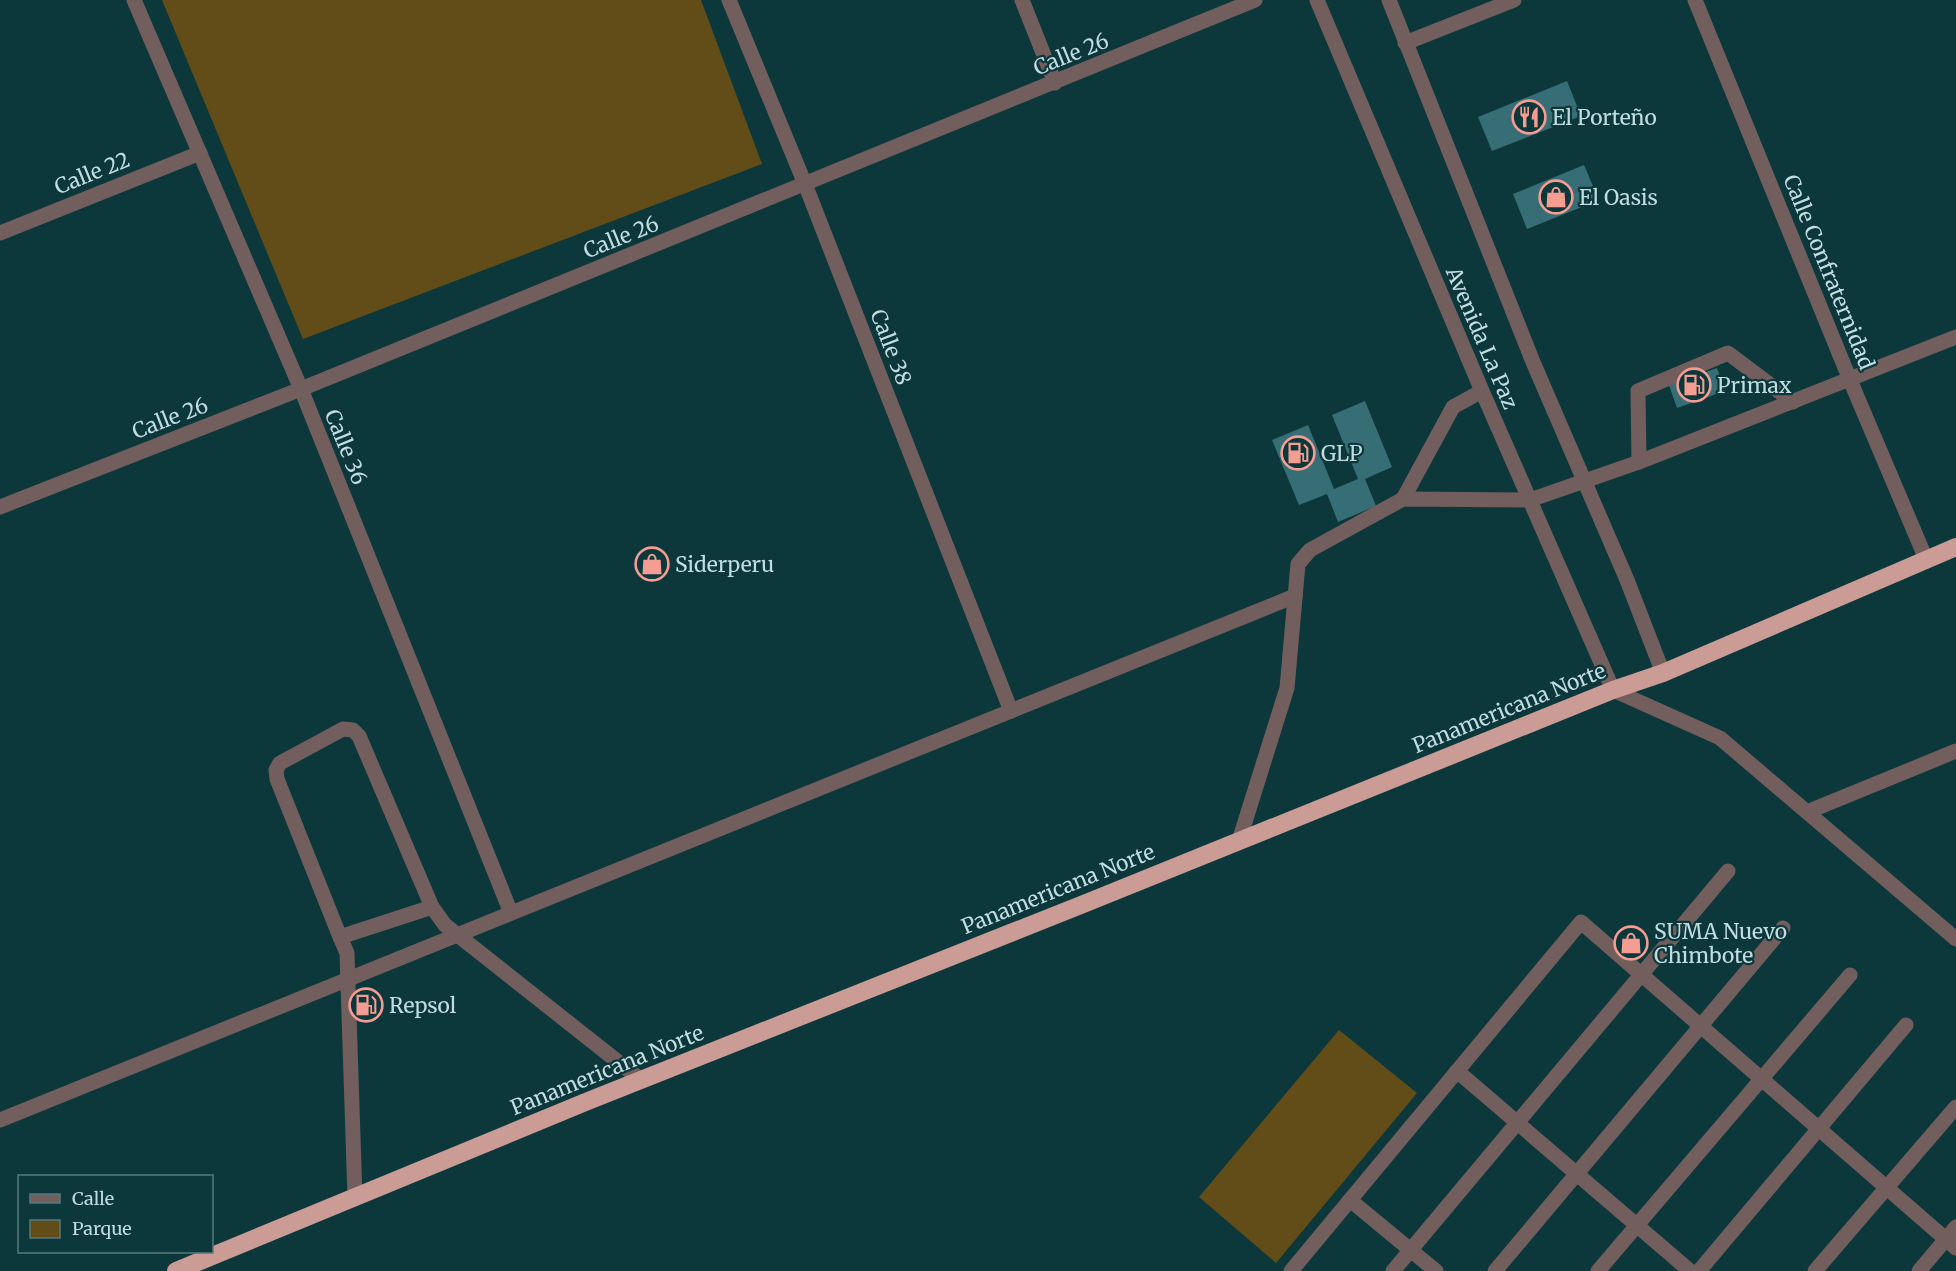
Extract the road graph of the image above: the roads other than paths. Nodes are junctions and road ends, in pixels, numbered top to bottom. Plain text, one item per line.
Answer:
1 (134, 0) edge
2 (729, 0) edge
3 (1022, 0) edge
4 (1255, 0) edge
5 (1317, 0) edge
6 (1389, 0) edge
7 (1514, 0) edge
8 (1695, 0) edge
9 (1405, 43) junction
10 (1055, 83) junction
11 (200, 153) junction
12 (805, 184) junction
13 (0, 233) edge
14 (1956, 337) edge
15 (1850, 380) junction
16 (301, 389) junction
17 (1482, 391) junction
18 (1794, 402) junction
19 (1639, 462) junction
20 (1584, 481) junction
21 (1403, 499) junction
22 (1530, 500) junction
23 (0, 507) edge
24 (1956, 547) edge
25 (1926, 559) junction
26 (1295, 596) junction
27 (1663, 673) junction
28 (1613, 690) junction
29 (1011, 711) junction
30 (1956, 750) edge
31 (1807, 812) junction
32 (1239, 841) junction
33 (1728, 872) dead end
34 (432, 907) junction
35 (511, 913) junction
36 (1783, 928) dead end
37 (457, 934) junction
38 (340, 937) junction
39 (1956, 939) edge
40 (1642, 975) junction
41 (1850, 975) dead end
42 (347, 979) junction
43 (1906, 1025) dead end
44 (1701, 1027) junction
45 (1457, 1071) junction
46 (1762, 1079) junction
47 (641, 1080) junction
48 (1956, 1107) edge
49 (0, 1120) edge
50 (1517, 1123) junction
51 (1819, 1129) junction
52 (1577, 1173) junction
53 (1887, 1188) junction
54 (355, 1198) junction
55 (1350, 1200) junction
56 (1637, 1225) junction
57 (1953, 1238) edge
58 (1410, 1250) junction
59 (176, 1271) edge
60 (1291, 1271) edge
61 (1393, 1271) edge
62 (1436, 1271) edge
63 (1495, 1271) edge
64 (1598, 1271) edge
65 (1690, 1271) edge
66 (1699, 1271) edge
67 (1815, 1271) edge
68 (1919, 1271) edge

1 - 11 street, Calle 36
2 - 12 street, Calle 38
3 - 10 street
4 - 10 street, Calle 26
5 - 17 street, Avenida La Paz
6 - 9 street, Avenida La Paz
7 - 9 street
8 - 15 street, Calle Confraternidad
9 - 20 street, Avenida La Paz
10 - 12 street, Calle 26
11 - 13 street, Calle 22
11 - 16 street, Calle 36
12 - 16 street, Calle 26
12 - 29 street, Calle 38
14 - 15 street
15 - 18 street
15 - 25 street, Calle Confraternidad
16 - 23 street, Calle 26
16 - 35 street, Calle 36
17 - 21 street
17 - 22 street, Avenida La Paz
18 - 19 street
18 - 19 street
19 - 20 street
20 - 22 street
20 - 27 street, Avenida La Paz
21 - 22 street
21 - 26 street
22 - 28 street, Avenida La Paz
24 - 25 highway, Panamericana Norte
25 - 27 highway, Panamericana Norte
26 - 29 street
26 - 32 street
27 - 28 highway, Panamericana Norte
28 - 31 street
28 - 32 highway, Panamericana Norte
29 - 35 street
30 - 31 street
31 - 39 street
32 - 47 highway, Panamericana Norte
33 - 40 street
34 - 37 street
34 - 38 street
34 - 38 street
35 - 37 street
36 - 44 street
37 - 42 street
37 - 47 street
38 - 42 street
40 - 44 street
40 - 45 street
40 - 50 street
41 - 46 street
42 - 49 street
42 - 54 street
43 - 51 street
44 - 46 street
44 - 52 street
45 - 50 street
45 - 55 street
46 - 51 street
46 - 56 street
47 - 54 highway, Panamericana Norte
48 - 53 street
50 - 52 street
50 - 58 street
51 - 53 street
51 - 66 street
52 - 56 street
52 - 63 street
53 - 57 street
53 - 67 street
54 - 59 highway, Panamericana Norte
55 - 58 street
55 - 60 street
56 - 64 street
56 - 65 street
57 - 68 street
58 - 61 street
58 - 62 street

